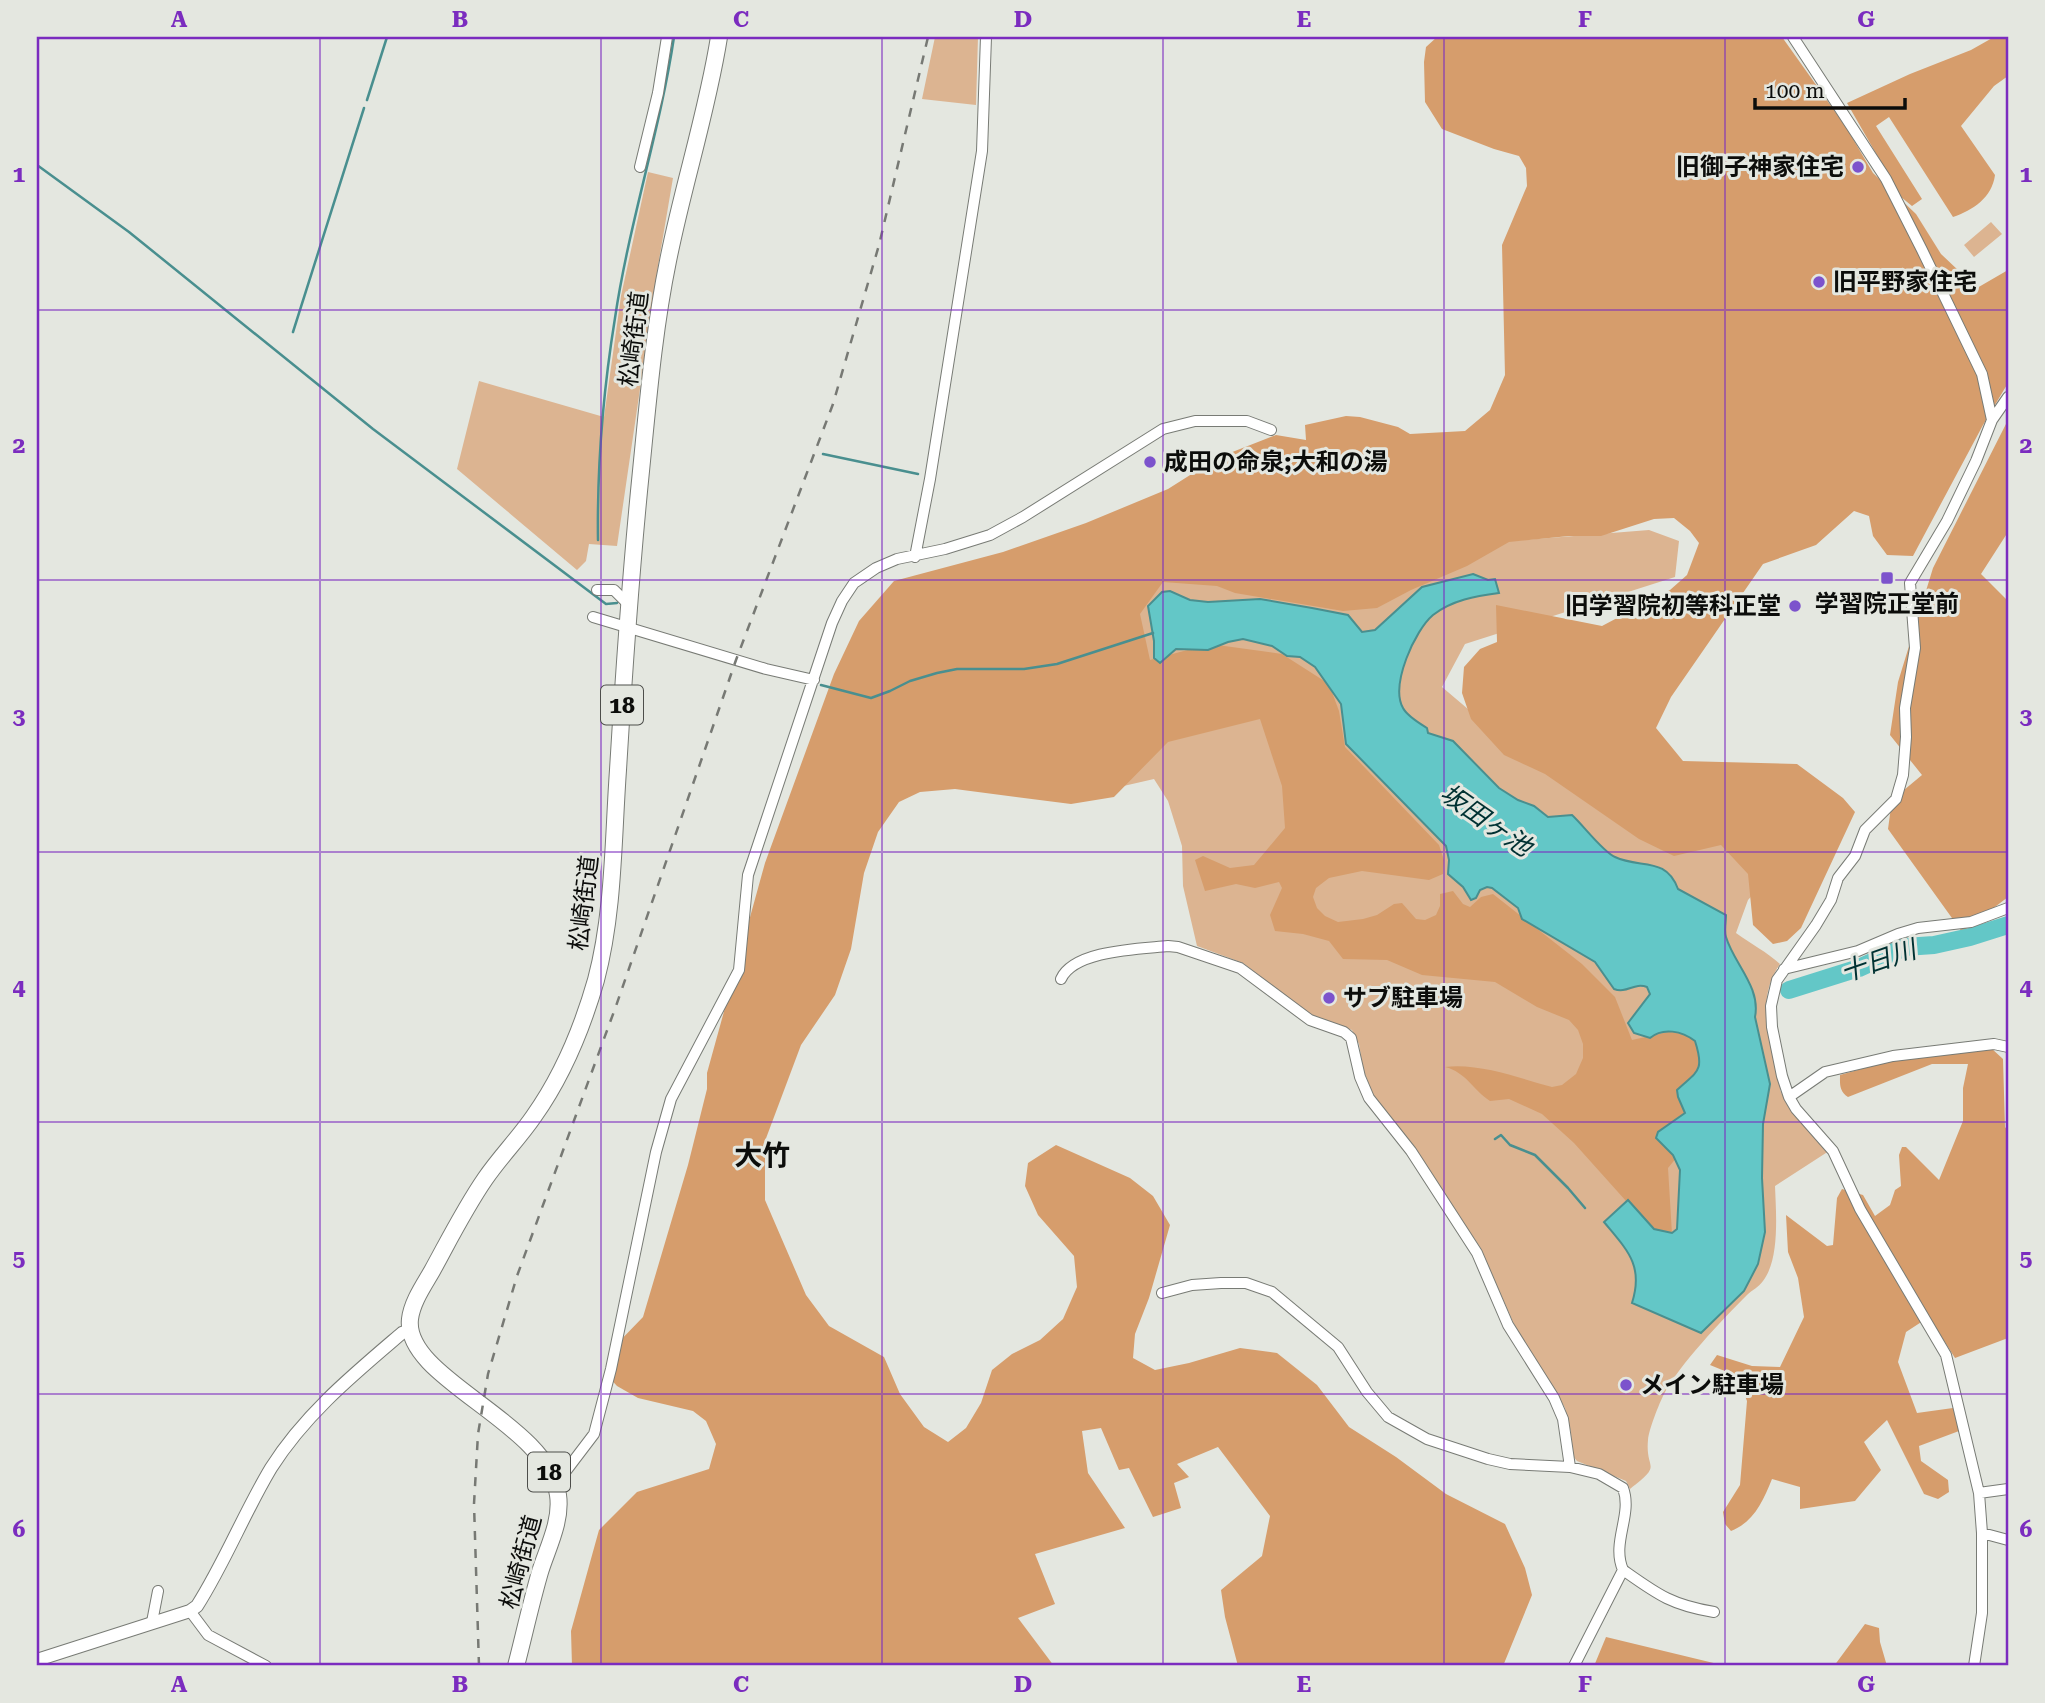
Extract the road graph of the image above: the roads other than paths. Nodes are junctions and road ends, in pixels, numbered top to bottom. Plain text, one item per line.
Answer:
1 (667, 37) edge
2 (719, 37) edge
3 (986, 37) edge
4 (1793, 37) edge
5 (640, 167) dead end
6 (2008, 397) edge
7 (1992, 421) junction
8 (1271, 430) dead end
9 (915, 556) junction
10 (597, 590) dead end
11 (629, 605) junction
12 (593, 617) dead end
13 (627, 628) junction
14 (814, 680) junction
15 (2008, 908) edge
16 (1784, 969) junction
17 (1062, 979) dead end
18 (2008, 1047) edge
19 (1789, 1097) junction
20 (1161, 1293) dead end
21 (411, 1330) junction
22 (1570, 1467) junction
23 (556, 1485) junction
24 (2008, 1489) edge
25 (1979, 1493) junction
26 (1982, 1533) junction
27 (2008, 1539) edge
28 (1623, 1570) junction
29 (158, 1591) dead end
30 (190, 1611) junction
31 (1714, 1612) dead end
32 (152, 1622) junction
33 (37, 1660) edge
34 (266, 1666) edge
35 (516, 1666) edge
36 (1574, 1666) edge
37 (1974, 1666) edge

1 - 5 street
2 - 11 main road, 松崎街道 / 18
3 - 9 street
4 - 7 street
6 - 7 street
7 - 16 street
8 - 9 street
9 - 14 street
10 - 11 street
11 - 13 main road, 松崎街道 / 18
12 - 13 street
13 - 14 street
13 - 21 main road, 松崎街道 / 18
14 - 23 street
15 - 16 street
16 - 19 street
17 - 22 street
18 - 19 street
19 - 25 street
20 - 22 street
21 - 23 main road, 松崎街道 / 18
21 - 30 street
22 - 28 street
23 - 35 main road, 松崎街道 / 18
24 - 25 street
25 - 26 street
26 - 27 street
26 - 37 street
28 - 31 street
28 - 36 street
29 - 32 street
30 - 32 street
30 - 34 street
32 - 33 street

